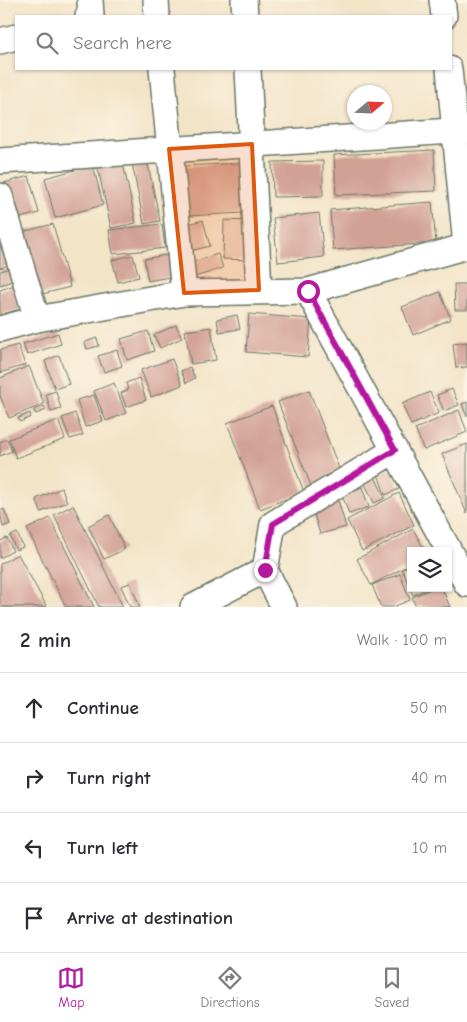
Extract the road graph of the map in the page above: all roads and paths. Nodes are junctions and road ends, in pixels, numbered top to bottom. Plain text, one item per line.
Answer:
1 (90, 0) edge
2 (156, 0) edge
3 (244, 0) edge
4 (442, 0) edge
5 (91, 15) edge
6 (158, 15) edge
7 (245, 15) edge
8 (444, 15) edge
9 (15, 36) edge
10 (0, 41) edge
11 (162, 70) edge
12 (248, 70) edge
13 (449, 70) edge
14 (461, 131) edge
15 (252, 144) junction
16 (169, 149) junction
17 (0, 161) edge
18 (0, 196) edge
19 (467, 246) edge
20 (259, 290) junction
21 (308, 291) junction
22 (184, 293) junction
23 (37, 319) junction
24 (0, 329) edge
25 (395, 450) junction
26 (265, 570) junction
27 (467, 584) edge
28 (193, 607) edge
29 (284, 607) edge

1 - 5 street
2 - 6 street
3 - 7 street
4 - 8 street
9 - 10 street
11 - 16 street
12 - 15 street
13 - 14 street
14 - 15 street
14 - 19 street
15 - 16 street
15 - 20 street
16 - 17 street
16 - 22 street
18 - 23 street
19 - 21 street
20 - 21 street
20 - 22 street
21 - 25 street
22 - 23 street
23 - 24 street
25 - 26 street
25 - 27 street
26 - 28 street
26 - 29 street

